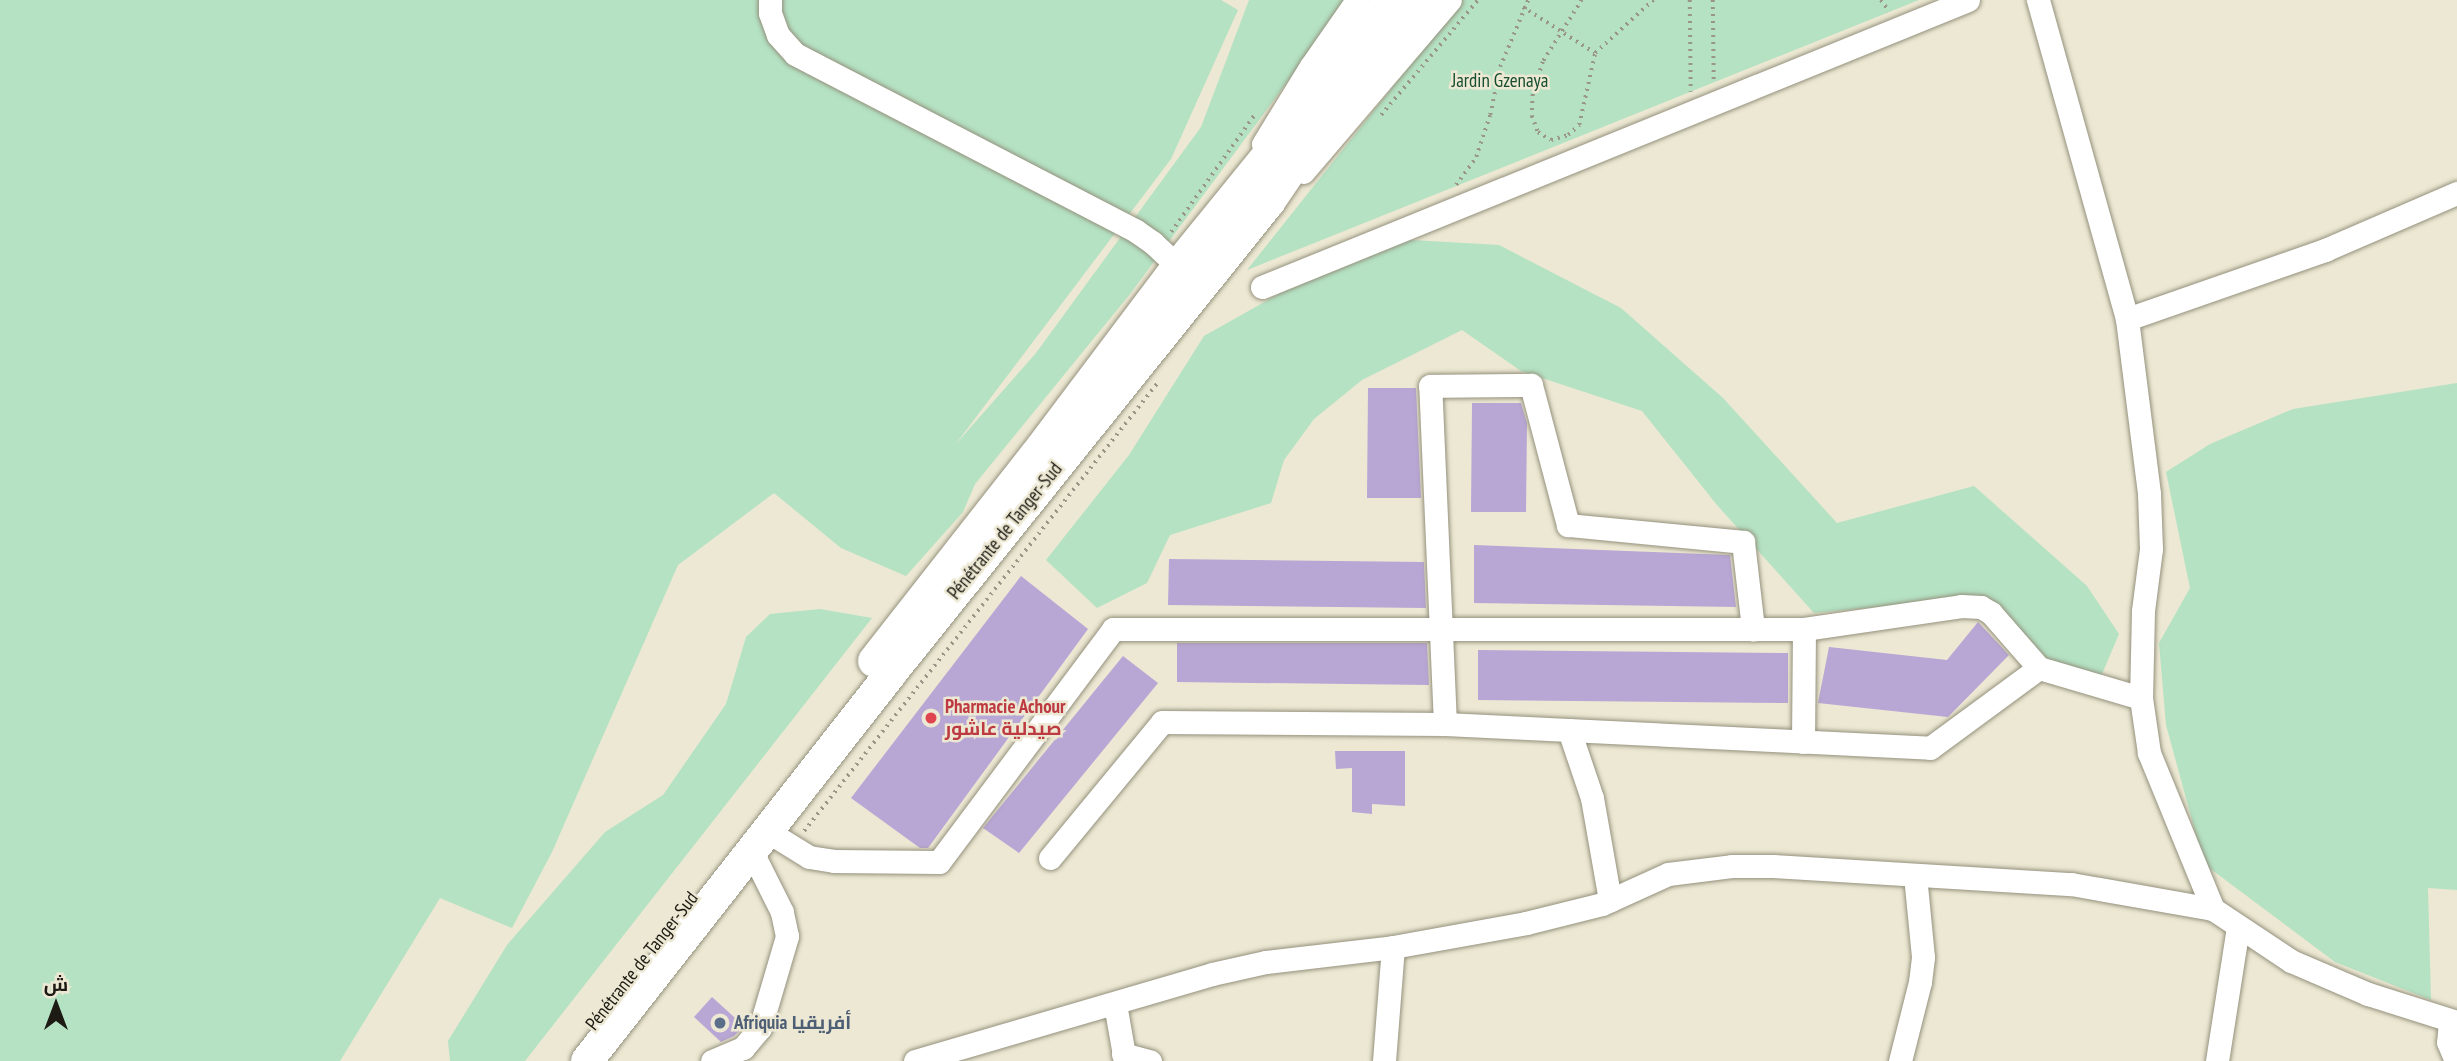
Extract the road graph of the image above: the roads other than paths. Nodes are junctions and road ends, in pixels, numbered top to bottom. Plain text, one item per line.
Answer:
1 (770, 0) edge
2 (1357, 0) edge
3 (1389, 0) edge
4 (1420, 0) edge
5 (1450, 0) edge
6 (1968, 0) edge
7 (2038, 0) edge
8 (1243, 183) junction
9 (2457, 194) edge
10 (1269, 202) junction
11 (1178, 266) junction
12 (1262, 287) dead end
13 (2127, 319) junction
14 (983, 540) junction
15 (916, 624) junction
16 (1441, 627) junction
17 (1754, 629) junction
18 (1804, 629) junction
19 (2039, 668) junction
20 (2141, 698) junction
21 (1444, 724) junction
22 (1569, 730) junction
23 (1803, 742) junction
24 (770, 843) junction
25 (1050, 858) dead end
26 (1914, 875) junction
27 (1610, 900) junction
28 (2213, 909) junction
29 (2238, 927) junction
30 (1393, 947) junction
31 (1115, 1004) junction
32 (2454, 1021) edge
33 (1124, 1058) edge
34 (565, 1061) edge
35 (587, 1061) edge
36 (712, 1061) edge
37 (915, 1061) edge
38 (1150, 1061) edge
39 (1384, 1061) edge
40 (1900, 1061) edge
41 (2217, 1061) edge
42 (2456, 1061) edge

1 - 11 street
2 - 8 street
3 - 8 highway, Pénétrante de Tanger-Sud
4 - 10 highway, Pénétrante de Tanger-Sud
5 - 10 street
6 - 12 street
7 - 13 street
8 - 11 highway, Pénétrante de Tanger-Sud
9 - 13 street
10 - 14 highway, Pénétrante de Tanger-Sud
11 - 14 highway, Pénétrante de Tanger-Sud
13 - 20 street
14 - 15 highway, Pénétrante de Tanger-Sud
15 - 24 highway, Pénétrante de Tanger-Sud
15 - 34 highway, Pénétrante de Tanger-Sud
16 - 17 street
16 - 17 street
16 - 21 street
16 - 24 street
17 - 18 street
18 - 19 street
18 - 23 street
19 - 20 street
19 - 23 street
20 - 28 street
21 - 22 street
21 - 25 street
22 - 23 street
22 - 27 street
24 - 35 highway, Pénétrante de Tanger-Sud
24 - 36 street
26 - 27 street
26 - 28 street
26 - 40 street
27 - 30 street
28 - 29 street
29 - 32 street
29 - 41 street
30 - 31 street
30 - 39 street
31 - 33 street
31 - 37 street
32 - 42 street
33 - 38 street

